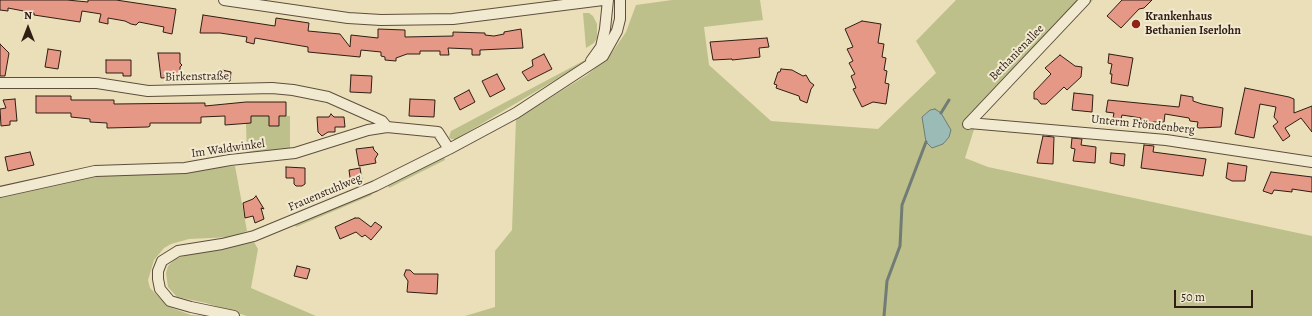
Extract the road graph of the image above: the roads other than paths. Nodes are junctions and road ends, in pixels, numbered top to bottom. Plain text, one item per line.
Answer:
1 (224, 0) edge
2 (603, 0) edge
3 (608, 0) edge
4 (620, 0) edge
5 (1085, 0) edge
6 (551, 4) edge
7 (585, 69) junction
8 (0, 83) edge
9 (968, 123) joint
10 (387, 127) junction
11 (449, 149) junction
12 (1312, 162) edge
13 (0, 192) edge
14 (234, 316) edge

1 - 6 street
2 - 6 street
3 - 7 street, Frauenstuhlweg
4 - 7 street, Frauenstuhlweg
5 - 9 street, Bethanienallee
7 - 11 street, Frauenstuhlweg
8 - 10 street, Birkenstraße
9 - 12 street, Unterm Fröndenberg
10 - 11 street, Im Waldwinkel
10 - 13 street, Im Waldwinkel
11 - 14 street, Frauenstuhlweg

